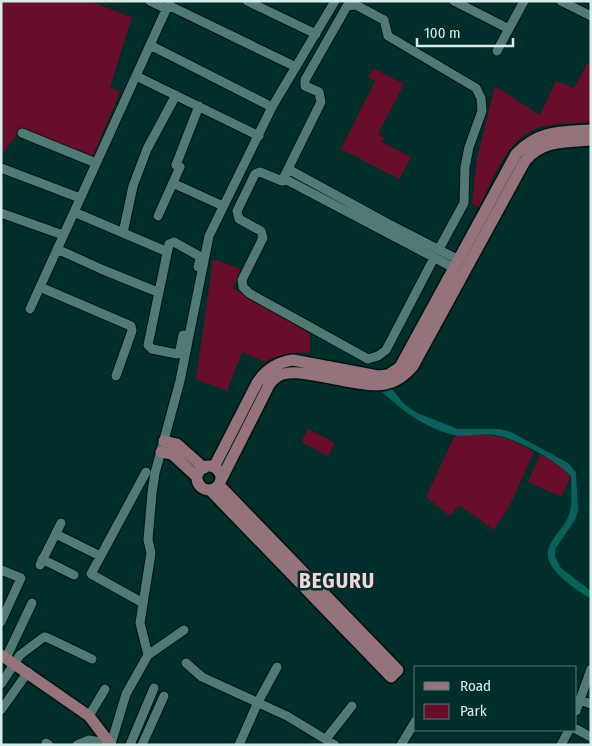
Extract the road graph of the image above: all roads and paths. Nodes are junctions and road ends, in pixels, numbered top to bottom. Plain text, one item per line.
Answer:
1 (150, 1) edge
2 (247, 1) edge
3 (335, 1) edge
4 (454, 1) edge
5 (524, 1) edge
6 (564, 2) edge
7 (348, 3) edge
8 (168, 5) edge
9 (591, 16) edge
10 (510, 29) junction
11 (316, 34) junction
12 (150, 45) junction
13 (497, 51) dead end
14 (296, 67) junction
15 (136, 76) junction
16 (176, 96) junction
17 (199, 106) junction
18 (272, 107) junction
19 (591, 130) edge
20 (22, 133) dead end
21 (259, 136) junction
22 (558, 137) junction
23 (591, 140) edge
24 (96, 163) junction
25 (1, 168) edge
26 (288, 169) junction
27 (283, 178) junction
28 (177, 185) dead end
29 (80, 198) junction
30 (223, 206) junction
31 (74, 212) junction
32 (1, 213) edge
33 (158, 216) dead end
34 (123, 233) junction
35 (62, 235) junction
36 (410, 240) junction
37 (57, 248) junction
38 (439, 249) junction
39 (163, 250) dead end
40 (434, 258) junction
41 (457, 264) junction
42 (40, 287) junction
43 (155, 291) dead end
44 (30, 309) dead end
45 (437, 310) junction
46 (192, 311) junction
47 (301, 367) junction
48 (116, 376) dead end
49 (163, 446) junction
50 (205, 471) junction
51 (146, 472) dead end
52 (216, 485) junction
53 (61, 523) dead end
54 (56, 534) junction
55 (100, 556) junction
56 (1, 570) edge
57 (74, 575) dead end
58 (32, 603) dead end
59 (143, 603) junction
60 (1, 622) edge
61 (184, 630) dead end
62 (148, 654) junction
63 (7, 659) edge
64 (92, 660) dead end
65 (186, 662) dead end
66 (277, 667) dead end
67 (591, 670) edge
68 (28, 672) junction
69 (1, 684) edge
70 (154, 688) dead end
71 (105, 689) dead end
72 (580, 694) edge
73 (164, 696) dead end
74 (258, 702) junction
75 (591, 704) edge
76 (352, 706) dead end
77 (577, 707) edge
78 (1, 710) edge
79 (89, 716) junction
80 (414, 723) edge
81 (577, 730) edge
82 (568, 731) edge
83 (591, 737) edge
84 (326, 739) junction
85 (111, 744) edge
86 (77, 745) edge
87 (130, 745) edge
88 (142, 745) edge
89 (239, 745) edge
90 (335, 745) edge
91 (401, 745) edge
92 (561, 745) edge

1 - 8 street
2 - 11 street
3 - 11 street
4 - 10 street
5 - 10 street
6 - 9 street
7 - 26 street
7 - 38 street
8 - 12 street
8 - 14 street
10 - 13 street
11 - 14 street
12 - 15 street
12 - 18 street
14 - 18 street
15 - 16 street
15 - 24 street
16 - 17 street
16 - 34 street
17 - 21 street
17 - 33 street
18 - 21 street
19 - 22 main road
20 - 24 street
21 - 30 street
22 - 23 main road
22 - 41 main road
22 - 45 main road
24 - 29 street
25 - 29 street
26 - 27 street
26 - 36 street
27 - 36 street
27 - 40 street
28 - 30 street
29 - 31 street
30 - 46 street
31 - 34 street
31 - 35 street
32 - 35 street
34 - 39 street
35 - 37 street
36 - 38 street
36 - 40 street
37 - 42 street
37 - 43 street
38 - 41 street
40 - 41 street
41 - 45 main road
42 - 44 street
42 - 48 street
45 - 47 main road
46 - 46 street
46 - 49 street
47 - 50 main road
47 - 52 main road
49 - 50 main road
49 - 59 street
50 - 52 main road
50 - 52 main road
51 - 55 street
52 - 52 main road
53 - 54 street
54 - 55 street
54 - 57 street
55 - 59 street
56 - 60 street
58 - 63 street
59 - 62 street
61 - 62 street
62 - 85 street
63 - 64 street
63 - 68 main road
63 - 69 street
65 - 74 street
66 - 74 street
67 - 72 street
68 - 78 street
68 - 79 main road
70 - 87 street
71 - 79 street
72 - 75 street
72 - 77 street
73 - 88 street
74 - 84 street
74 - 89 street
76 - 84 street
79 - 85 main road
80 - 91 street
81 - 83 street
82 - 92 street
84 - 90 street
85 - 86 street

